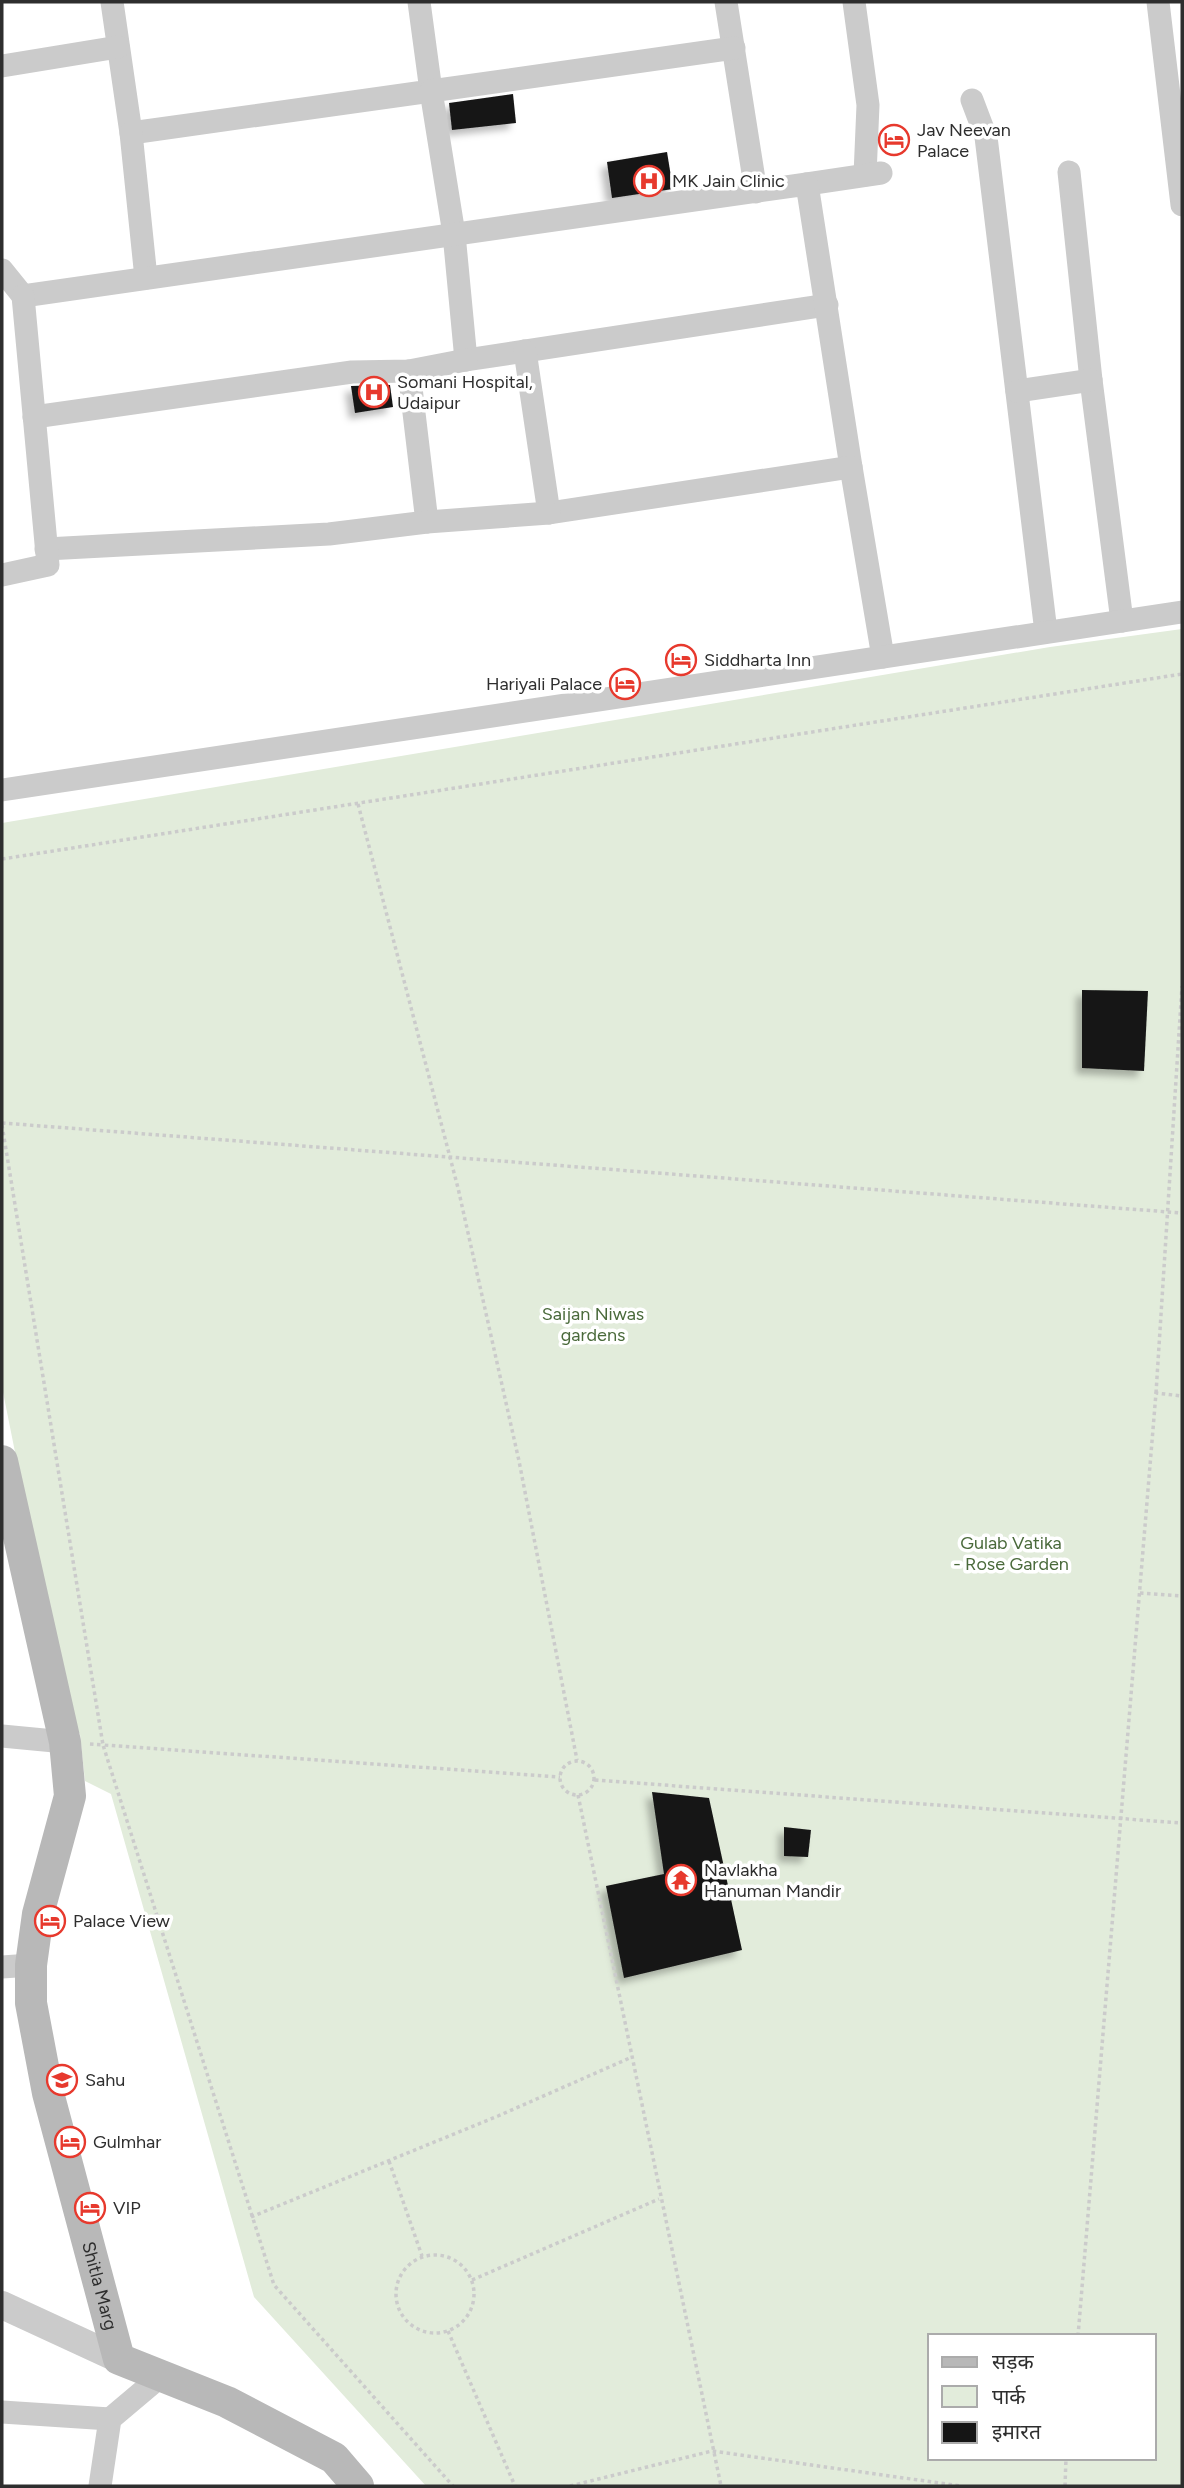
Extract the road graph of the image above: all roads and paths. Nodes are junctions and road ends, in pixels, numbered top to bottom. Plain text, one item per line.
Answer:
1 (112, 2) edge
2 (419, 2) edge
3 (726, 2) edge
4 (853, 2) edge
5 (1158, 2) edge
6 (118, 47) junction
7 (734, 48) junction
8 (2, 66) edge
9 (431, 91) junction
10 (972, 100) dead end
11 (131, 133) junction
12 (1069, 172) dead end
13 (807, 184) junction
14 (756, 192) junction
15 (1182, 205) edge
16 (454, 234) junction
17 (2, 270) edge
18 (146, 278) junction
19 (23, 296) junction
20 (827, 305) junction
21 (525, 351) junction
22 (466, 360) junction
23 (409, 370) junction
24 (1091, 380) junction
25 (1017, 391) junction
26 (34, 417) junction
27 (851, 467) junction
28 (549, 513) junction
29 (427, 522) junction
30 (46, 550) junction
31 (2, 575) edge
32 (1182, 612) edge
33 (1122, 621) junction
34 (1046, 632) junction
35 (883, 657) junction
36 (1182, 674) edge
37 (2, 790) edge
38 (358, 803) junction
39 (2, 859) edge
40 (1182, 986) edge
41 (2, 1124) edge
42 (450, 1157) junction
43 (1168, 1212) junction
44 (1182, 1213) edge
45 (1156, 1393) junction
46 (1182, 1396) edge
47 (2, 1461) edge
48 (1140, 1593) junction
49 (1182, 1596) edge
50 (2, 1736) edge
51 (65, 1742) junction
52 (103, 1745) junction
53 (578, 1760) junction
54 (560, 1777) junction
55 (595, 1780) junction
56 (578, 1795) junction
57 (1121, 1817) junction
58 (1182, 1823) edge
59 (16, 1966) edge
60 (632, 2057) junction
61 (389, 2161) junction
62 (660, 2199) junction
63 (251, 2217) junction
64 (422, 2256) junction
65 (472, 2280) junction
66 (2, 2305) edge
67 (448, 2331) junction
68 (1079, 2334) edge
69 (120, 2359) junction
70 (162, 2376) junction
71 (2, 2412) edge
72 (110, 2419) junction
73 (712, 2451) junction
74 (1066, 2460) edge
75 (100, 2486) edge
76 (358, 2486) edge
77 (453, 2486) edge
78 (515, 2486) edge
79 (570, 2486) edge
80 (721, 2486) edge
81 (961, 2486) edge
82 (1065, 2486) edge

1 - 6 street
2 - 9 street
3 - 7 street
4 - 13 street
5 - 15 street
6 - 8 street
6 - 11 street
7 - 9 street
7 - 14 street
9 - 11 street
9 - 16 street
10 - 25 street
11 - 18 street
12 - 24 street
13 - 14 street
13 - 20 street
14 - 16 street
16 - 18 street
16 - 22 street
17 - 19 street
18 - 19 street
19 - 26 street
20 - 21 street
20 - 27 street
21 - 22 street
21 - 28 street
22 - 23 street
23 - 26 street
23 - 29 street
24 - 25 street
24 - 33 street
25 - 34 street
26 - 30 street
27 - 28 street
27 - 35 street
28 - 29 street
29 - 30 street
30 - 31 street
32 - 33 street
33 - 34 street
34 - 35 street
35 - 37 street
36 - 38 path
38 - 39 path
38 - 42 path
40 - 43 path
41 - 42 path
41 - 52 path
42 - 43 path
42 - 53 path
43 - 44 path
43 - 45 path
45 - 46 path
45 - 48 path
47 - 51 main road, Shitla Marg
48 - 49 path
48 - 57 path
50 - 51 street
51 - 59 main road, Shitla Marg
52 - 54 path
52 - 63 path
53 - 54 path
53 - 55 path
54 - 56 path
55 - 56 path
55 - 57 path
56 - 60 path
57 - 58 path
57 - 68 path
59 - 69 main road, Shitla Marg
60 - 61 path
60 - 62 path
61 - 63 path
61 - 64 path
62 - 65 path
62 - 73 path
63 - 77 path
64 - 65 path
64 - 67 path
65 - 67 path
66 - 69 street
67 - 78 path
69 - 70 main road
70 - 72 street
70 - 76 main road
71 - 72 street
72 - 75 street
73 - 79 path
73 - 80 path
73 - 81 path
74 - 82 path

